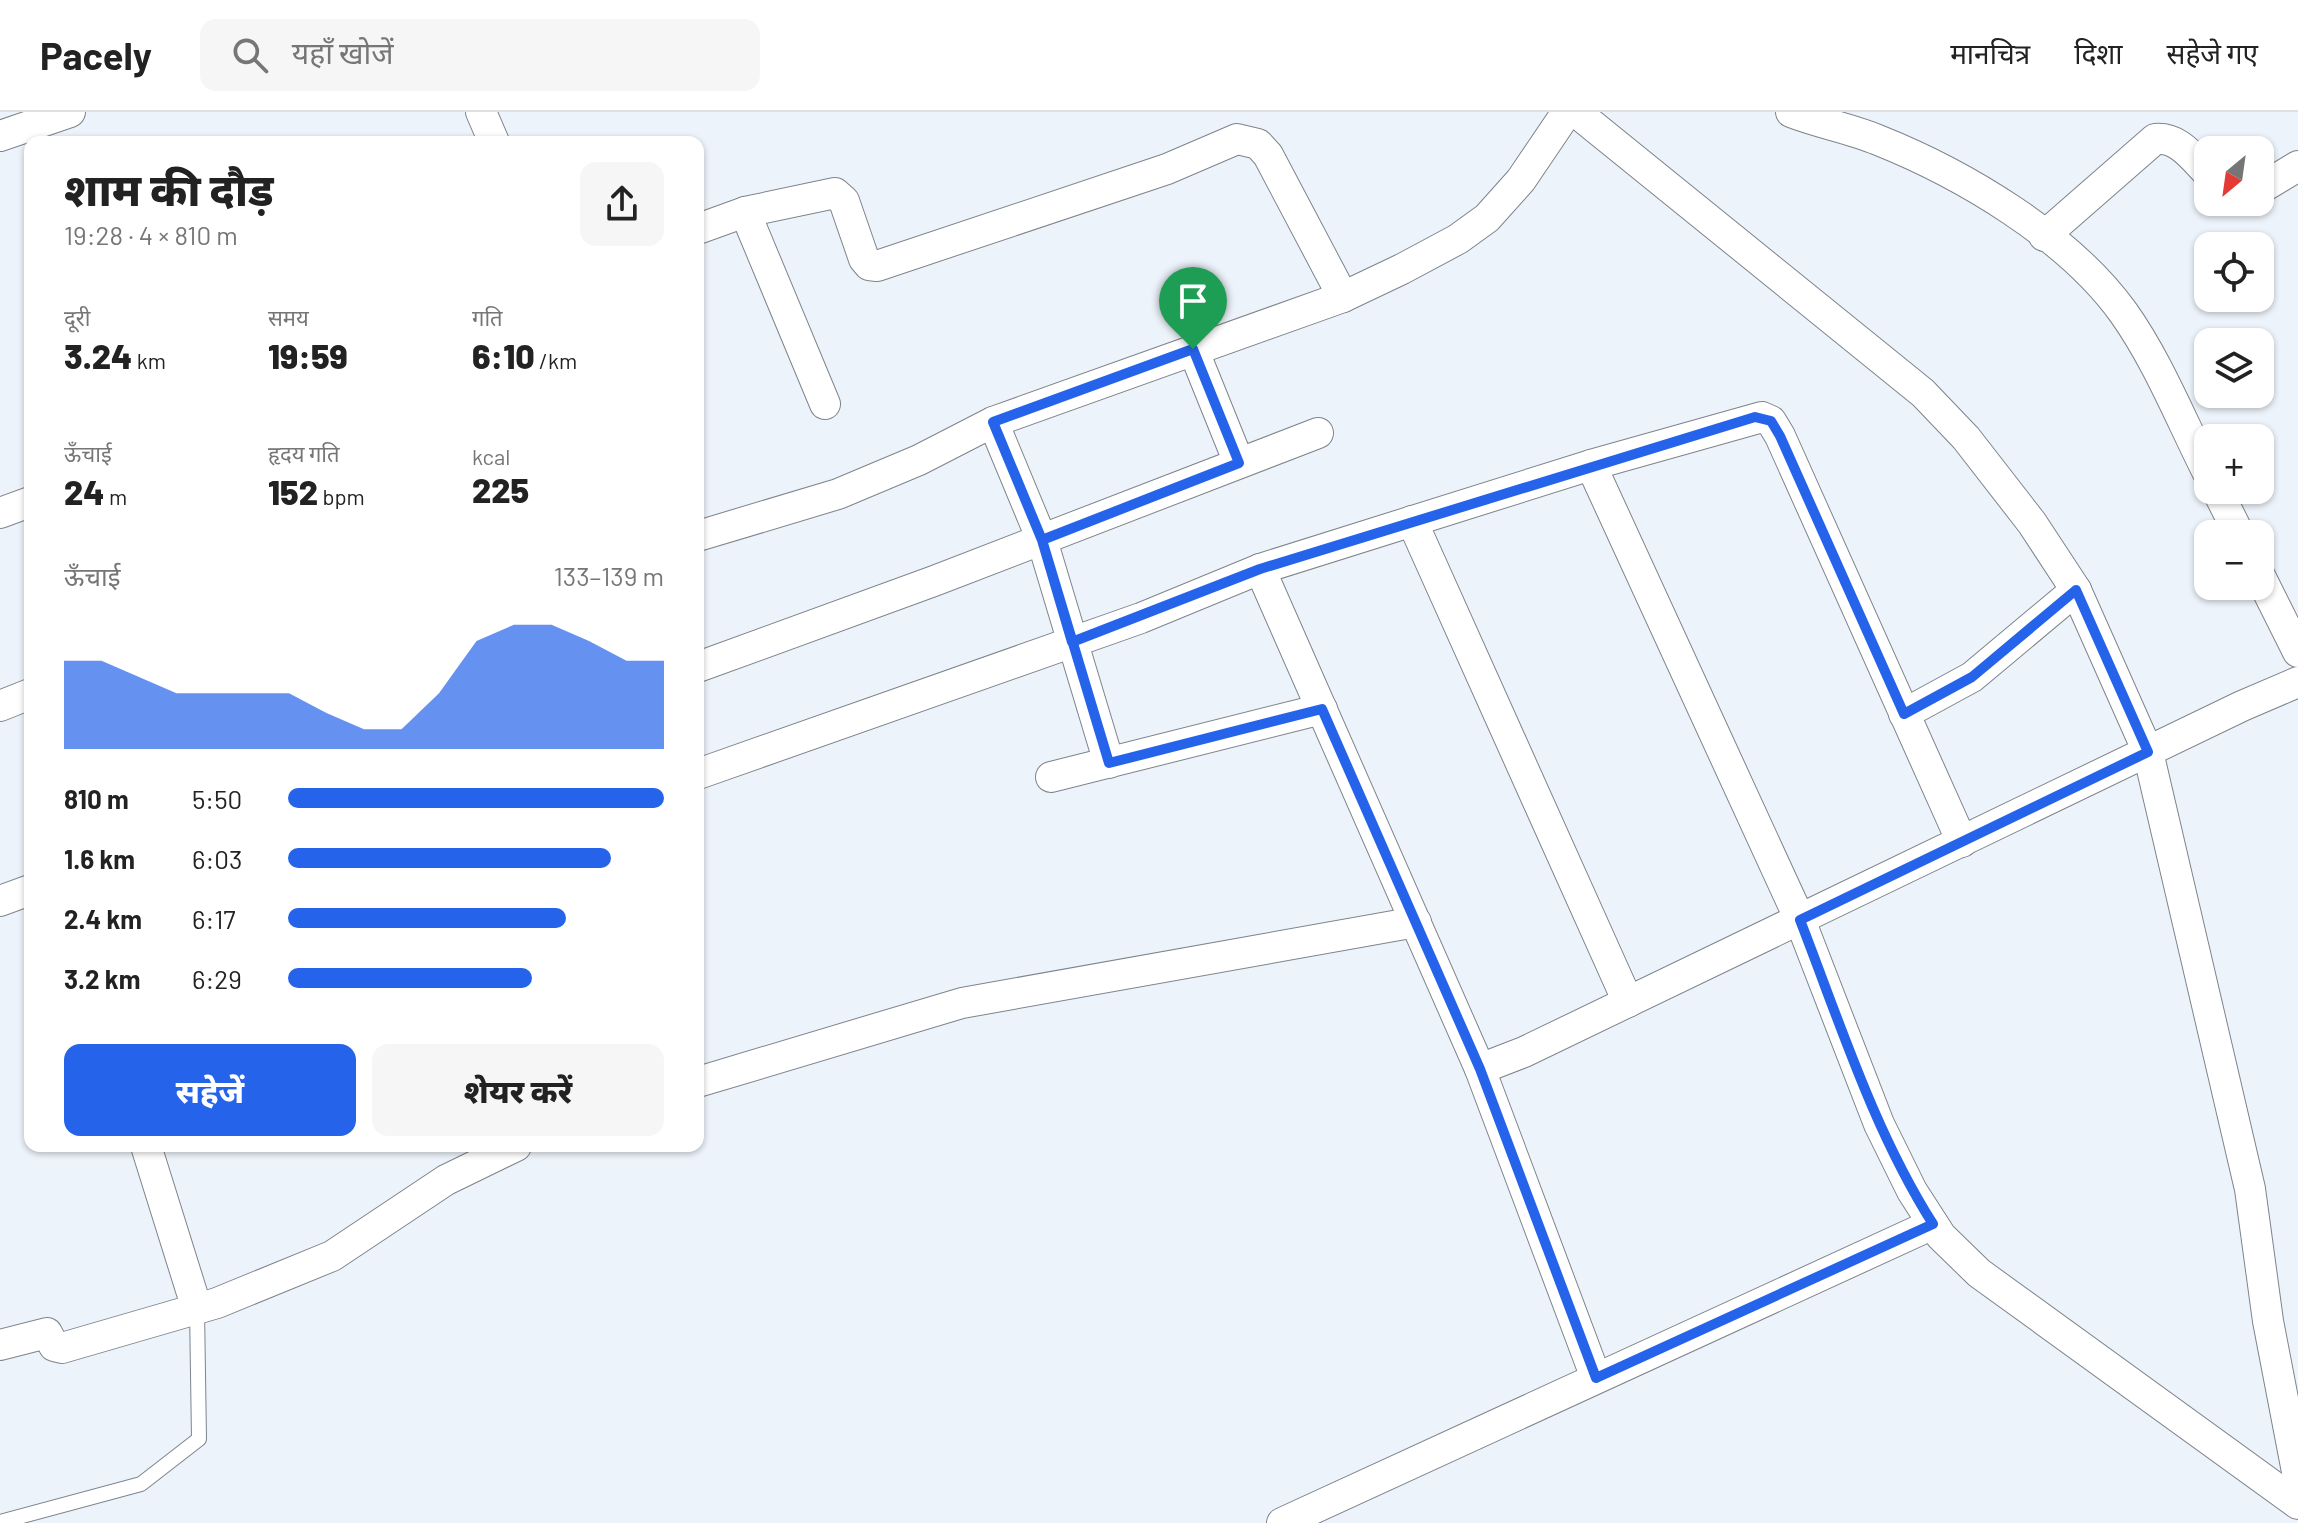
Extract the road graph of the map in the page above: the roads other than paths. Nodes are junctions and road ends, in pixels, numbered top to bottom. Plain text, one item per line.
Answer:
1 (70, 112) edge
2 (481, 112) edge
3 (1567, 112) edge
4 (1576, 112) edge
5 (1791, 112) edge
6 (0, 136) edge
7 (491, 136) edge
8 (2194, 159) edge
9 (2298, 166) edge
10 (2274, 181) edge
11 (745, 212) junction
12 (704, 227) edge
13 (2044, 236) junction
14 (1343, 297) junction
15 (1193, 349) junction
16 (825, 404) dead end
17 (993, 422) junction
18 (1318, 433) dead end
19 (2194, 445) edge
20 (1239, 463) junction
21 (1591, 465) junction
22 (24, 504) edge
23 (0, 513) edge
24 (1412, 521) junction
25 (704, 534) edge
26 (1042, 540) junction
27 (1260, 569) junction
28 (2076, 590) junction
29 (2272, 600) edge
30 (1072, 642) junction
31 (2298, 652) edge
32 (704, 665) edge
33 (2298, 682) edge
34 (24, 696) edge
35 (0, 706) edge
36 (1322, 709) junction
37 (1904, 714) junction
38 (2148, 752) junction
39 (1109, 763) junction
40 (704, 772) edge
41 (1051, 777) dead end
42 (1962, 842) junction
43 (24, 892) edge
44 (0, 901) edge
45 (1800, 920) junction
46 (1416, 922) junction
47 (1628, 1002) junction
48 (1480, 1069) junction
49 (704, 1080) edge
50 (148, 1152) edge
51 (504, 1152) edge
52 (1933, 1224) junction
53 (197, 1309) junction
54 (0, 1345) edge
55 (1596, 1378) junction
56 (2298, 1477) edge
57 (2298, 1504) edge
58 (0, 1522) edge
59 (1282, 1523) edge

1 - 6 street
2 - 7 street
3 - 14 street
4 - 28 street
5 - 13 street
8 - 13 street
9 - 10 street
11 - 12 street
11 - 14 street
11 - 16 street
13 - 19 street
14 - 15 street
15 - 17 street
15 - 20 street
17 - 25 street
17 - 26 street
18 - 20 street
20 - 26 street
21 - 24 street
21 - 37 street
21 - 45 street
22 - 23 street
24 - 27 street
24 - 47 street
26 - 30 street
26 - 32 street
27 - 30 street
27 - 36 street
28 - 37 street
28 - 38 street
29 - 31 street
30 - 39 street
30 - 40 street
33 - 38 street
34 - 35 street
36 - 39 street
36 - 46 street
37 - 42 street
38 - 42 street
38 - 56 street
39 - 41 street
42 - 45 street
43 - 44 street
45 - 47 street
45 - 52 street
46 - 48 street
46 - 49 street
47 - 48 street
48 - 55 street
50 - 53 street
51 - 53 street
52 - 55 street
52 - 57 street
53 - 54 street
53 - 58 lane
55 - 59 street

